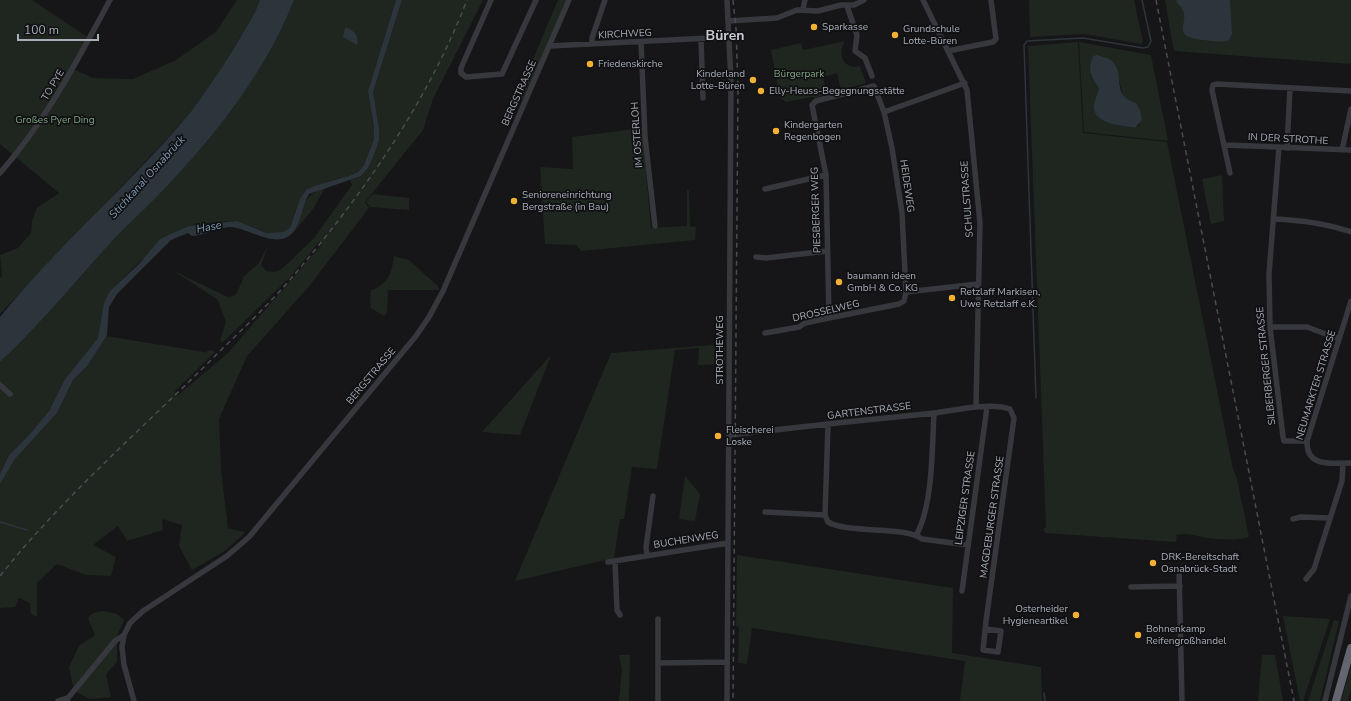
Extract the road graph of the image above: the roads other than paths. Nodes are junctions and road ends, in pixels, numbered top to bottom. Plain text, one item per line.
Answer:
1 (110, 0) edge
2 (491, 0) edge
3 (536, 0) edge
4 (570, 0) edge
5 (605, 0) edge
6 (727, 0) edge
7 (805, 0) edge
8 (864, 0) edge
9 (923, 0) edge
10 (991, 0) edge
11 (847, 6) junction
12 (803, 9) junction
13 (729, 21) junction
14 (730, 37) junction
15 (701, 39) junction
16 (641, 42) junction
17 (592, 44) junction
18 (549, 46) junction
19 (948, 51) junction
20 (872, 76) dead end
21 (964, 83) junction
22 (874, 86) joint
23 (1290, 88) junction
24 (1351, 91) edge
25 (703, 98) dead end
26 (1351, 109) edge
27 (884, 112) junction
28 (1225, 145) junction
29 (1279, 147) junction
30 (1287, 148) junction
31 (1342, 150) junction
32 (1351, 150) edge
33 (0, 173) edge
34 (1230, 173) dead end
35 (826, 175) junction
36 (766, 188) dead end
37 (1273, 218) junction
38 (655, 226) dead end
39 (1351, 232) edge
40 (827, 251) junction
41 (756, 257) dead end
42 (978, 284) junction
43 (906, 292) junction
44 (1351, 301) edge
45 (829, 318) junction
46 (1270, 328) junction
47 (766, 333) dead end
48 (1339, 339) junction
49 (0, 385) edge
50 (10, 394) dead end
51 (976, 406) junction
52 (987, 407) junction
53 (1010, 409) joint
54 (934, 413) junction
55 (828, 425) junction
56 (729, 435) junction
57 (1307, 441) junction
58 (1343, 463) junction
59 (1351, 463) edge
60 (653, 496) dead end
61 (765, 512) dead end
62 (825, 515) junction
63 (1330, 518) junction
64 (1293, 519) dead end
65 (917, 534) junction
66 (728, 543) junction
67 (968, 545) junction
68 (647, 556) junction
69 (615, 561) junction
70 (608, 562) dead end
71 (1180, 570) dead end
72 (1306, 579) dead end
73 (1180, 586) junction
74 (1131, 587) dead end
75 (962, 591) dead end
76 (1351, 596) edge
77 (620, 615) dead end
78 (658, 619) dead end
79 (985, 629) junction
80 (124, 636) junction
81 (1351, 648) edge
82 (727, 662) junction
83 (659, 663) junction
84 (68, 699) edge
85 (658, 700) edge
86 (58, 701) edge
87 (134, 701) edge
88 (727, 701) edge
89 (1182, 701) edge
90 (1325, 701) edge
91 (1336, 701) edge

1 - 33 street, TO PYE
2 - 3 street
4 - 18 street, BERGSTRASSE
5 - 17 street
6 - 13 street, STROTHEWEG
7 - 12 street
8 - 11 street
9 - 19 street, SCHULSTRASSE
10 - 19 street
11 - 12 street
11 - 20 street
12 - 13 street
13 - 14 street, STROTHEWEG
14 - 15 street, KIRCHWEG
14 - 56 street, STROTHEWEG
15 - 16 street, KIRCHWEG
15 - 25 street
16 - 17 street, KIRCHWEG
16 - 38 street, IM OSTERLOH
17 - 18 street, KIRCHWEG
18 - 80 street, BERGSTRASSE
19 - 21 street, SCHULSTRASSE
21 - 27 street
21 - 42 street, SCHULSTRASSE
22 - 27 street, HEIDEWEG
22 - 35 street, PIESBERGER WEG
23 - 24 street
23 - 28 street
23 - 30 street
26 - 31 street
27 - 43 street, HEIDEWEG
28 - 29 street, IN DER STROTHE
28 - 34 street
29 - 30 street, IN DER STROTHE
29 - 37 street, SILBERBERGER STRASSE
30 - 31 street, IN DER STROTHE
31 - 32 street, IN DER STROTHE
35 - 36 street
35 - 40 street, PIESBERGER WEG
37 - 39 street
37 - 46 street, SILBERBERGER STRASSE
40 - 41 street
40 - 45 street, PIESBERGER WEG
42 - 43 street
42 - 51 street, SCHULSTRASSE
43 - 45 street, DROSSELWEG
44 - 48 street, NEUMARKTER STRASSE
45 - 47 street, DROSSELWEG
46 - 48 street
46 - 57 street, SILBERBERGER STRASSE
48 - 57 street, NEUMARKTER STRASSE
49 - 50 street
51 - 52 street, GARTENSTRASSE
51 - 54 street, GARTENSTRASSE
52 - 53 street, GARTENSTRASSE
52 - 67 street, LEIPZIGER STRASSE
53 - 79 street, MAGDEBURGER STRASSE
54 - 55 street, GARTENSTRASSE
54 - 65 street
55 - 56 street, GARTENSTRASSE
55 - 62 street
56 - 66 street, STROTHEWEG
57 - 58 street, NEUMARKTER STRASSE
58 - 59 street, NEUMARKTER STRASSE
58 - 63 street
60 - 68 street, BUCHENWEG
61 - 62 street
62 - 65 street
63 - 64 street
63 - 72 street
65 - 67 street
66 - 68 street, BUCHENWEG
66 - 82 street, STROTHEWEG
67 - 75 street, LEIPZIGER STRASSE
68 - 69 street, BUCHENWEG
69 - 70 street, BUCHENWEG
69 - 77 street
71 - 73 street
73 - 74 street
73 - 89 street
76 - 90 street
78 - 83 street
79 - 79 street, MAGDEBURGER STRASSE
80 - 84 street
80 - 87 street, BERGSTRASSE
81 - 91 highway
82 - 83 street
82 - 88 street, STROTHEWEG
83 - 85 street
84 - 86 street

